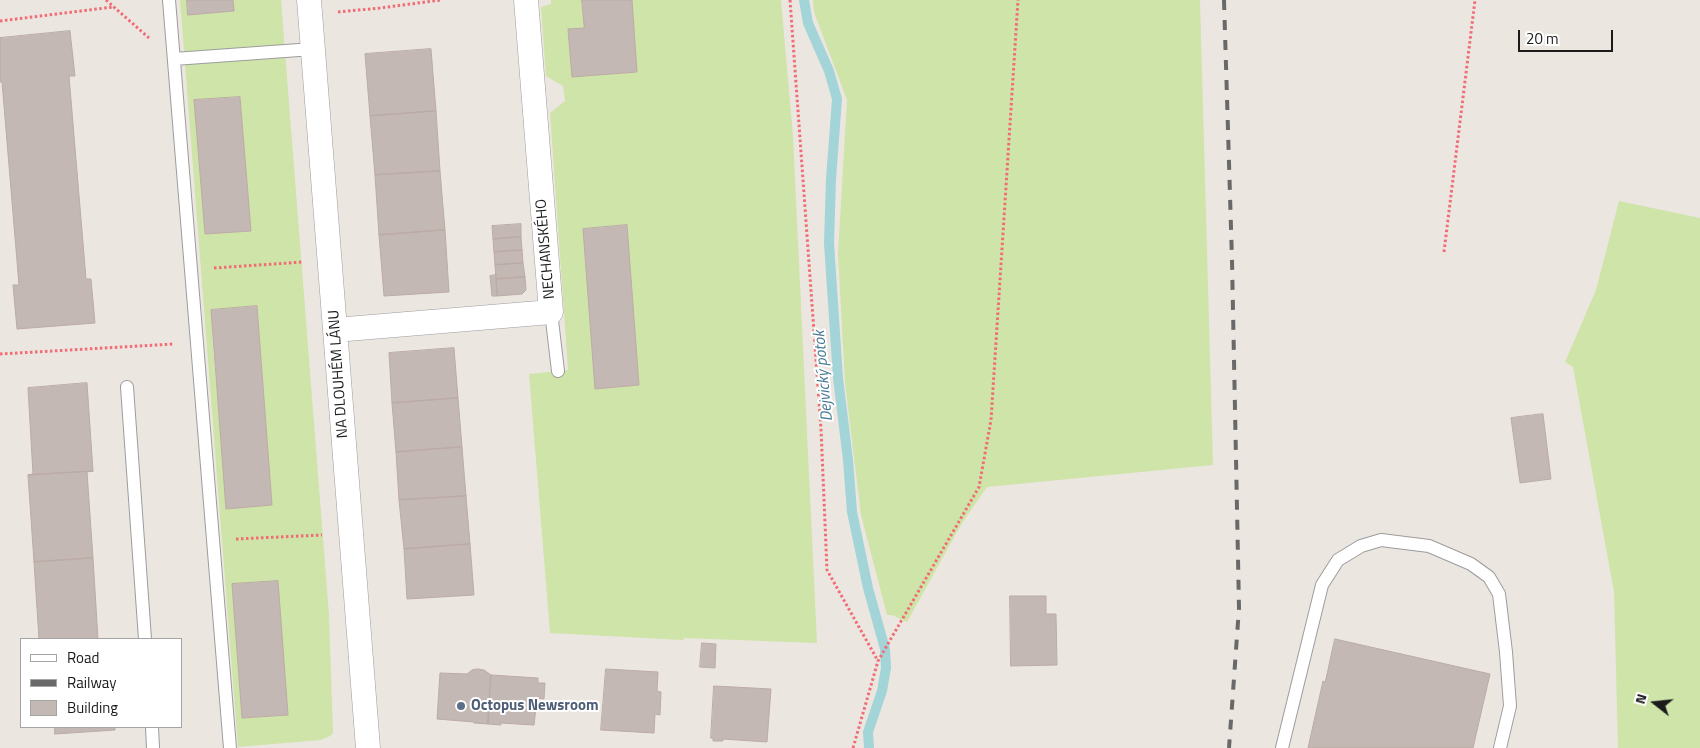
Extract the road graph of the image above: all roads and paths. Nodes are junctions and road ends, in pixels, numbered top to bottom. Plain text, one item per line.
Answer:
1 (106, 0) edge
2 (169, 0) edge
3 (441, 0) edge
4 (526, 0) edge
5 (790, 0) edge
6 (1018, 0) edge
7 (1475, 0) edge
8 (112, 7) junction
9 (310, 7) edge
10 (0, 21) edge
11 (313, 49) junction
12 (174, 59) junction
13 (1444, 252) dead end
14 (306, 262) dead end
15 (191, 270) junction
16 (551, 312) junction
17 (335, 330) junction
18 (169, 345) dead end
19 (0, 354) edge
20 (558, 370) dead end
21 (127, 387) dead end
22 (326, 535) dead end
23 (213, 540) junction
24 (146, 638) edge
25 (878, 661) junction
26 (152, 728) edge
27 (153, 748) edge
28 (230, 748) edge
29 (368, 748) edge
30 (853, 748) edge
31 (1282, 748) edge
32 (1500, 748) edge

1 - 8 path
2 - 12 lane
3 - 9 path
4 - 16 street, NECHANSKÉHO
5 - 25 path
6 - 25 path
7 - 13 path
8 - 10 path
8 - 12 path
9 - 11 street, NA DLOUHÉM LÁNU
11 - 12 lane
11 - 17 street, NA DLOUHÉM LÁNU
12 - 15 lane
14 - 15 path
15 - 23 lane
16 - 17 street, NECHANSKÉHO
16 - 20 lane
17 - 29 street, NA DLOUHÉM LÁNU
18 - 19 path
21 - 24 lane
22 - 23 path
23 - 28 lane
25 - 30 path
26 - 27 lane
31 - 32 lane

